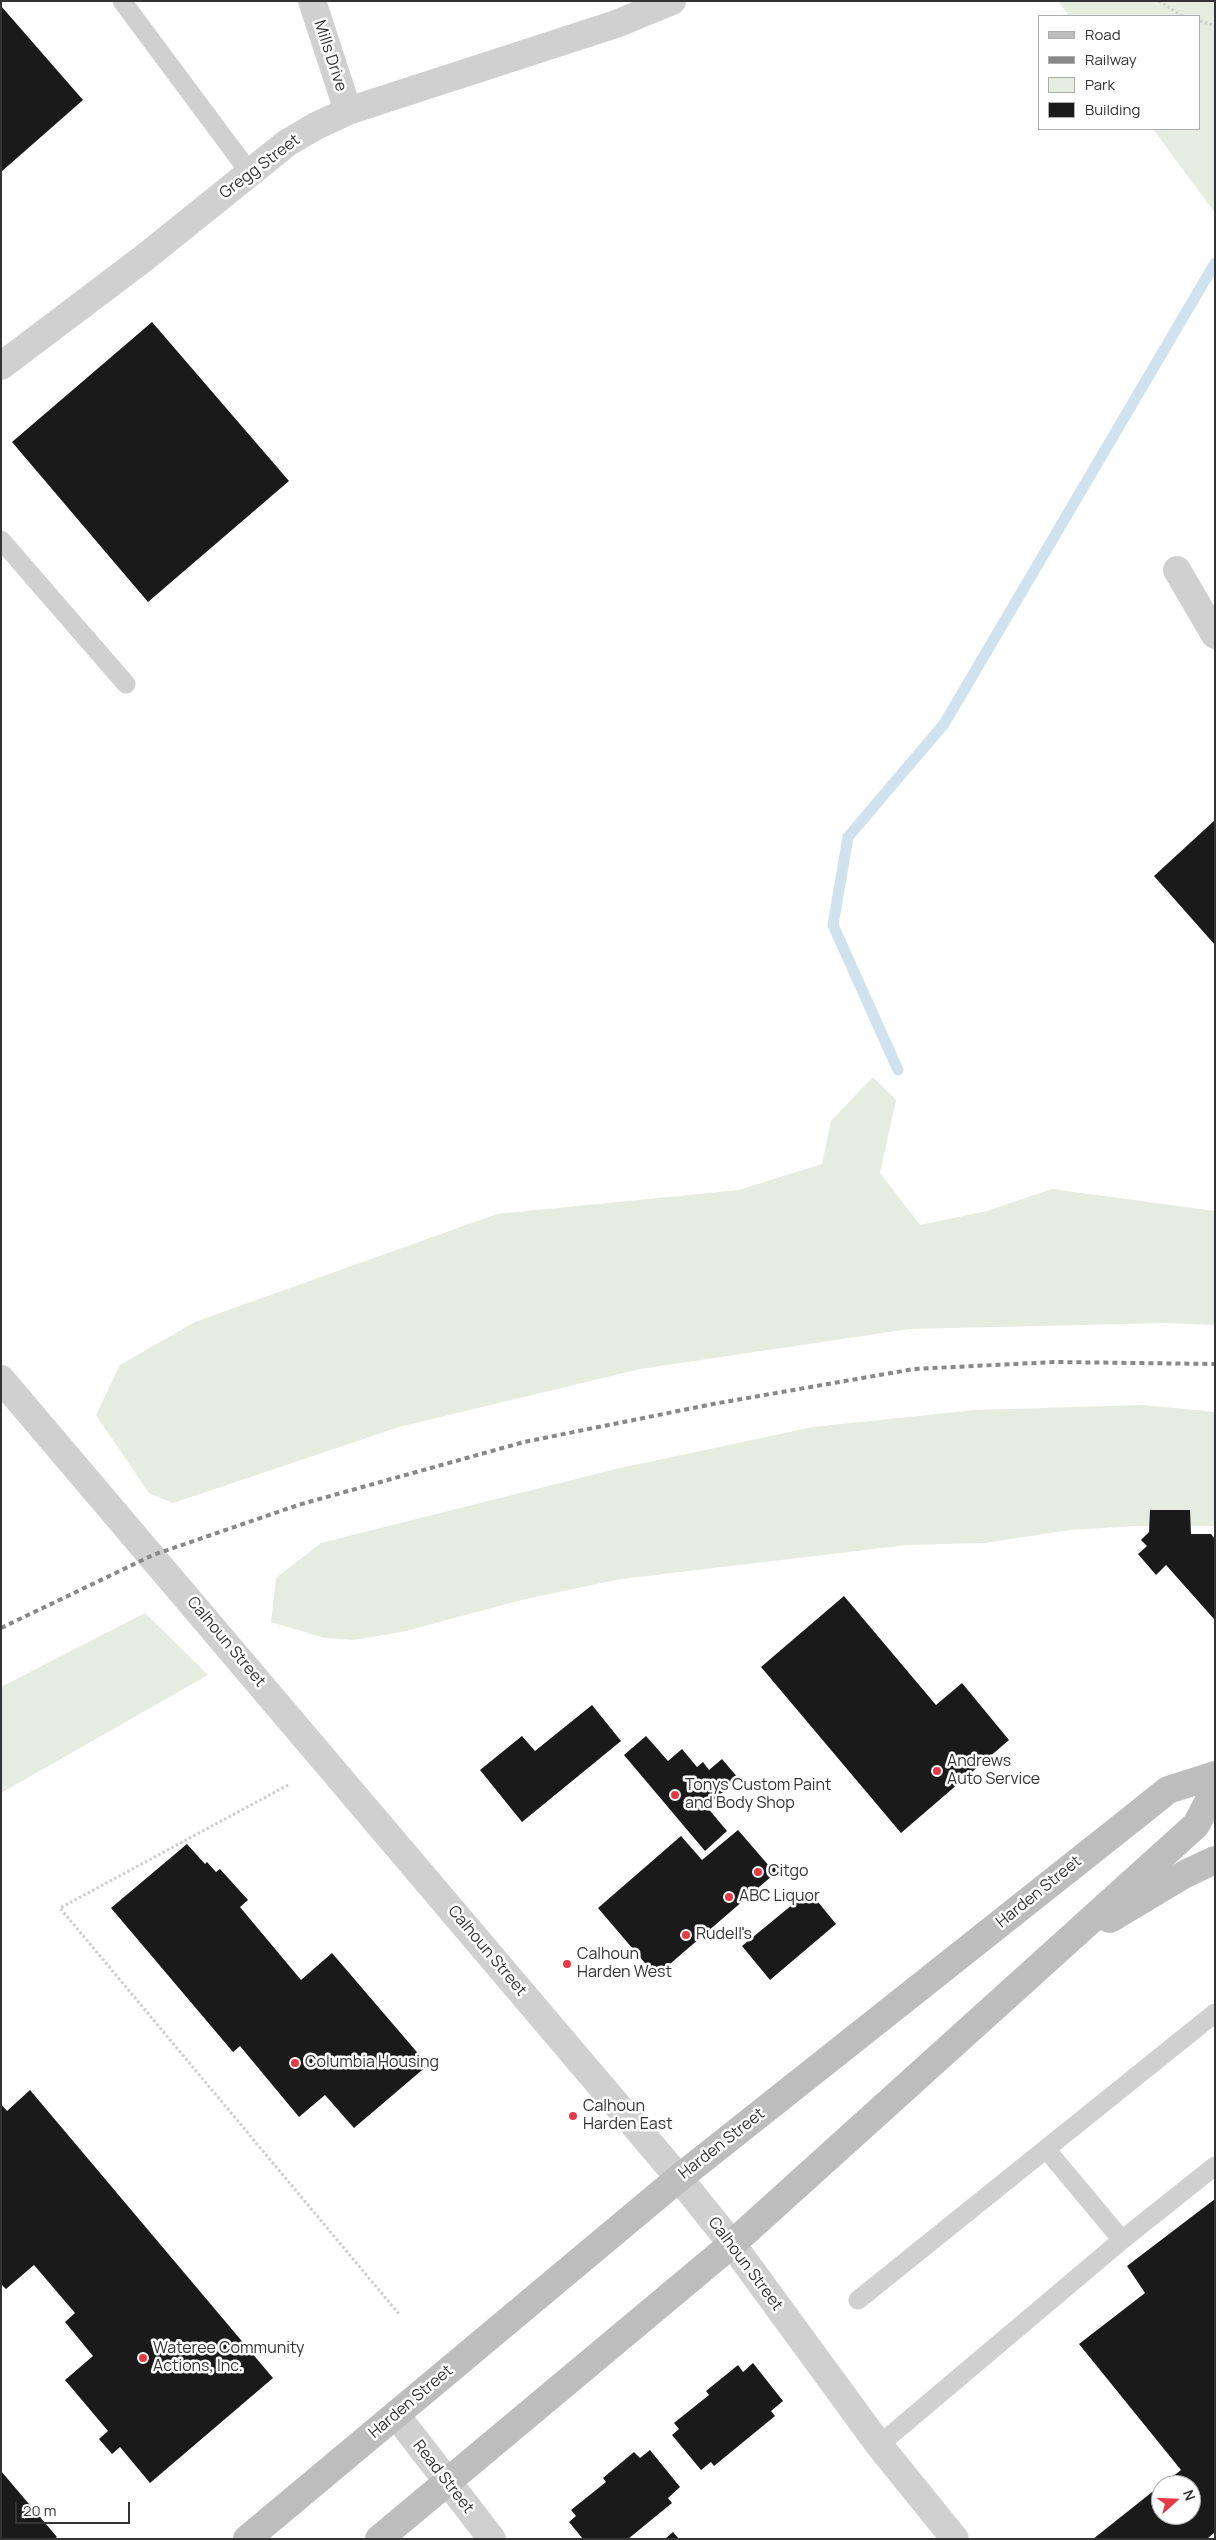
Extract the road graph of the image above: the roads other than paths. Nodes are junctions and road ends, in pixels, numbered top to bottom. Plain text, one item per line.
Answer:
1 (122, 1) edge
2 (312, 1) edge
3 (672, 1) edge
4 (348, 111) junction
5 (250, 173) junction
6 (1, 366) edge
7 (1, 540) edge
8 (1177, 570) dead end
9 (1215, 636) edge
10 (126, 684) dead end
11 (1, 1379) edge
12 (1215, 1775) edge
13 (1215, 1789) edge
14 (1215, 1860) edge
15 (1059, 1950) junction
16 (1215, 2013) edge
17 (1046, 2149) junction
18 (1215, 2166) edge
19 (679, 2178) junction
20 (1122, 2240) junction
21 (732, 2244) junction
22 (858, 2300) dead end
23 (396, 2415) junction
24 (879, 2445) junction
25 (447, 2483) junction
26 (247, 2539) edge
27 (379, 2539) edge
28 (492, 2539) edge
29 (955, 2539) edge

1 - 5 lane
2 - 4 street, Mills Drive
3 - 4 street, Gregg Street
4 - 5 street, Gregg Street
5 - 6 street, Gregg Street
7 - 10 lane
8 - 9 street
11 - 19 street, Calhoun Street
12 - 19 main road, Harden Street
13 - 15 main road
14 - 15 main road
15 - 21 main road
16 - 17 lane
17 - 20 lane
17 - 22 lane
18 - 20 lane
19 - 21 street, Calhoun Street
19 - 23 main road, Harden Street
20 - 24 lane
21 - 24 street, Calhoun Street
21 - 25 main road
23 - 25 street, Read Street
23 - 26 main road, Harden Street
24 - 29 street, Calhoun Street
25 - 27 main road
25 - 28 street, Read Street

